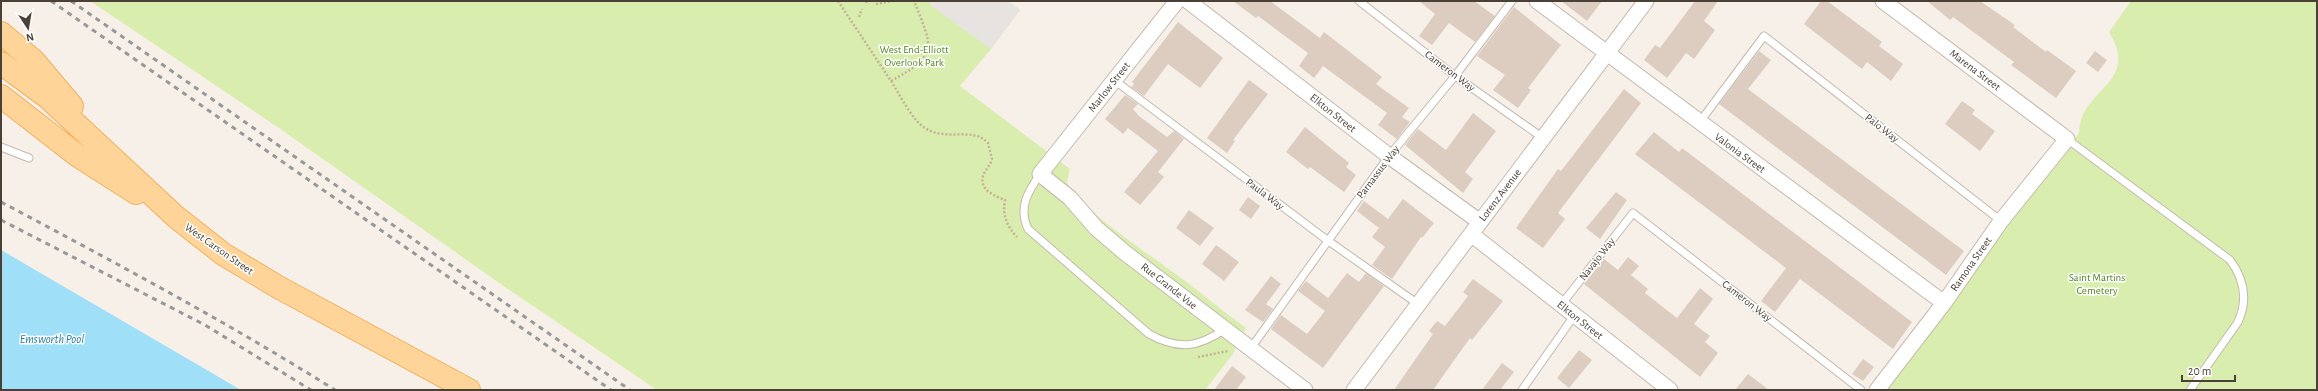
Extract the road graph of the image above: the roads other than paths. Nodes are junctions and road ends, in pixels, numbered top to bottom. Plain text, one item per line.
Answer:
1 (1177, 1) edge
2 (1188, 1) edge
3 (1359, 1) edge
4 (1512, 1) edge
5 (1537, 1) edge
6 (1646, 1) edge
7 (1883, 1) edge
8 (1, 33) edge
9 (1606, 54) junction
10 (1, 63) edge
11 (1455, 76) junction
12 (1114, 80) junction
13 (1, 96) edge
14 (1699, 123) junction
15 (1543, 138) junction
16 (2067, 139) junction
17 (1, 147) edge
18 (1389, 156) junction
19 (29, 158) dead end
20 (114, 158) junction
21 (1040, 174) junction
22 (1633, 213) joint
23 (176, 217) junction
24 (2001, 221) junction
25 (1475, 228) junction
26 (1327, 240) junction
27 (1944, 303) junction
28 (1418, 304) junction
29 (1561, 305) junction
30 (1574, 316) junction
31 (1224, 329) junction
32 (1251, 348) junction
33 (469, 390) edge
34 (1305, 390) edge
35 (1354, 390) edge
36 (1522, 390) edge
37 (1670, 390) edge
38 (1861, 390) edge
39 (1877, 390) edge
40 (2190, 390) edge

1 - 12 street, Marlow Street
2 - 18 street, Elkton Street
3 - 11 lane, Cameron Way
4 - 11 lane, Parnassus Way
5 - 9 street, Valonia Street
6 - 9 street, Lorenz Avenue
7 - 16 street, Marena Street
8 - 20 main road
9 - 14 street, Valonia Street
9 - 15 street, Lorenz Avenue
10 - 20 main road, West Carson Street
11 - 15 lane, Cameron Way
11 - 18 lane, Parnassus Way
12 - 21 street, Marlow Street
12 - 26 lane, Paula Way
13 - 23 main road
14 - 24 lane, Palo Way
14 - 27 street, Valonia Street
15 - 25 street, Lorenz Avenue
16 - 24 street, Ramona Street
16 - 40 lane
17 - 19 lane
18 - 25 street, Elkton Street
18 - 26 lane, Parnassus Way
20 - 23 main road, West Carson Street
21 - 31 street, Rue Grande Vue
21 - 31 lane
22 - 29 lane, Navajo Way
22 - 38 lane, Cameron Way
23 - 33 main road, West Carson Street
24 - 27 street, Ramona Street
25 - 28 street, Lorenz Avenue
25 - 29 street, Elkton Street
26 - 28 lane, Paula Way
26 - 32 lane, Parnassus Way
27 - 39 street, Ramona Street
28 - 35 street, Lorenz Avenue
29 - 30 street, Elkton Street
30 - 36 lane
30 - 37 street, Elkton Street
31 - 32 street, Rue Grande Vue
32 - 34 street, Rue Grande Vue

